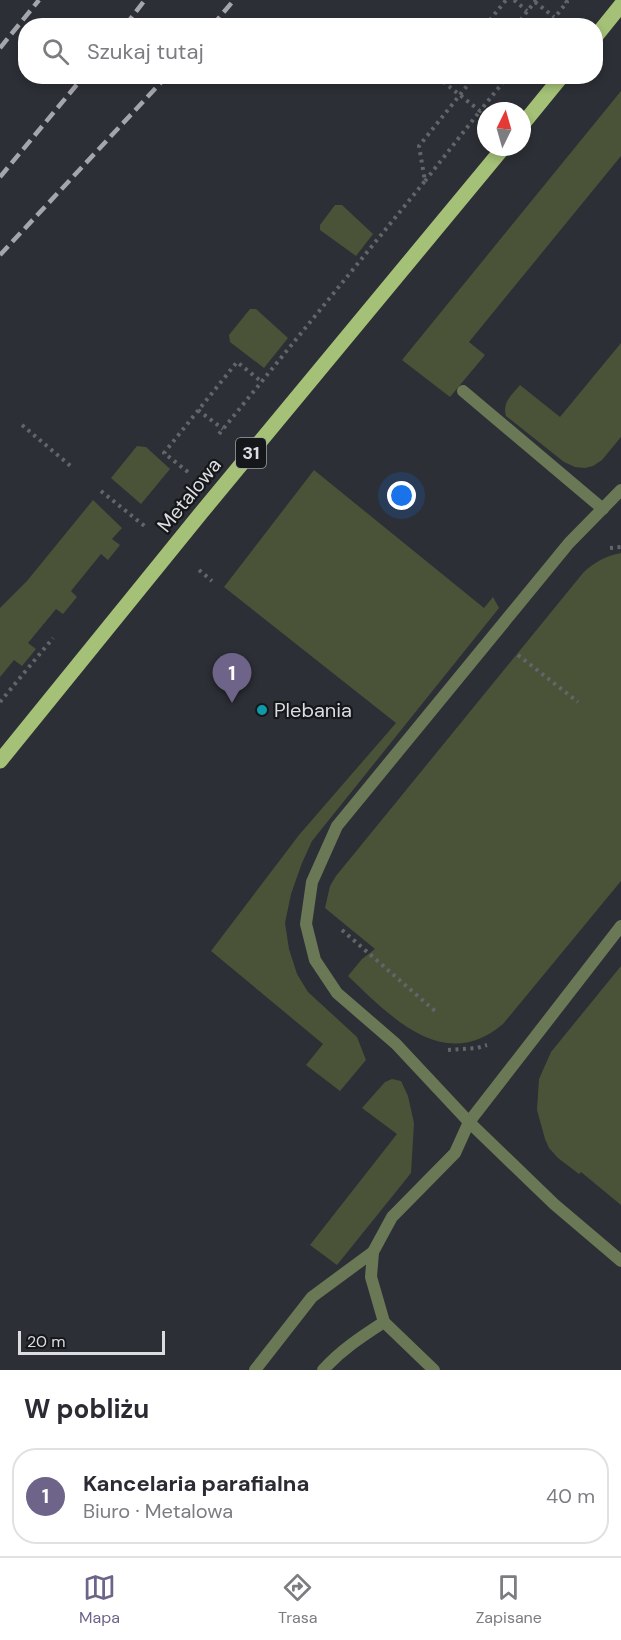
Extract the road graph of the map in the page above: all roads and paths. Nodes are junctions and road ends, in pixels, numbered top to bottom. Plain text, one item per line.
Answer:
1 (506, 0) edge
2 (514, 0) edge
3 (536, 1) edge
4 (566, 1) edge
5 (621, 5) edge
6 (527, 11) junction
7 (554, 17) joint
8 (491, 18) edge
9 (522, 18) edge
10 (603, 27) edge
11 (446, 84) edge
12 (469, 84) edge
13 (502, 84) edge
14 (555, 84) edge
15 (460, 95) junction
16 (487, 102) edge
17 (477, 109) edge
18 (531, 114) edge
19 (477, 115) edge
20 (497, 156) edge
21 (425, 181) junction
22 (262, 382) junction
23 (463, 391) dead end
24 (198, 410) junction
25 (22, 425) dead end
26 (223, 429) junction
27 (216, 438) dead end
28 (195, 463) dead end
29 (73, 468) dead end
30 (188, 472) junction
31 (181, 481) dead end
32 (101, 490) dead end
33 (621, 490) edge
34 (603, 509) junction
35 (144, 525) junction
36 (150, 530) dead end
37 (137, 534) dead end
38 (621, 547) edge
39 (608, 549) dead end
40 (195, 567) dead end
41 (212, 581) dead end
42 (58, 632) dead end
43 (494, 635) junction
44 (0, 702) edge
45 (578, 702) dead end
46 (0, 761) edge
47 (337, 926) dead end
48 (621, 926) edge
49 (438, 1008) dead end
50 (492, 1043) dead end
51 (442, 1050) dead end
52 (469, 1122) junction
53 (373, 1252) junction
54 (621, 1261) edge
55 (384, 1322) junction
56 (255, 1370) edge
57 (323, 1370) edge
58 (434, 1370) edge

1 - 8 path
2 - 6 path
3 - 6 path
3 - 7 path
4 - 7 path
5 - 10 main road
6 - 9 path
11 - 15 path
12 - 15 path
13 - 16 path
14 - 18 main road
15 - 17 path
15 - 21 path
19 - 21 path
20 - 46 main road, Metalowa / 31
21 - 22 path
22 - 24 path
22 - 26 path
23 - 34 lane
24 - 26 path
24 - 30 path
25 - 29 path
26 - 27 path
28 - 30 path
30 - 31 path
32 - 35 path
33 - 34 lane
34 - 43 lane
35 - 36 path
35 - 37 path
38 - 39 path
40 - 41 path
42 - 44 path
43 - 45 path
43 - 52 lane
47 - 49 path
48 - 52 lane
50 - 51 path
52 - 53 lane
52 - 54 lane
53 - 55 lane
53 - 56 lane
55 - 57 lane
55 - 58 lane

